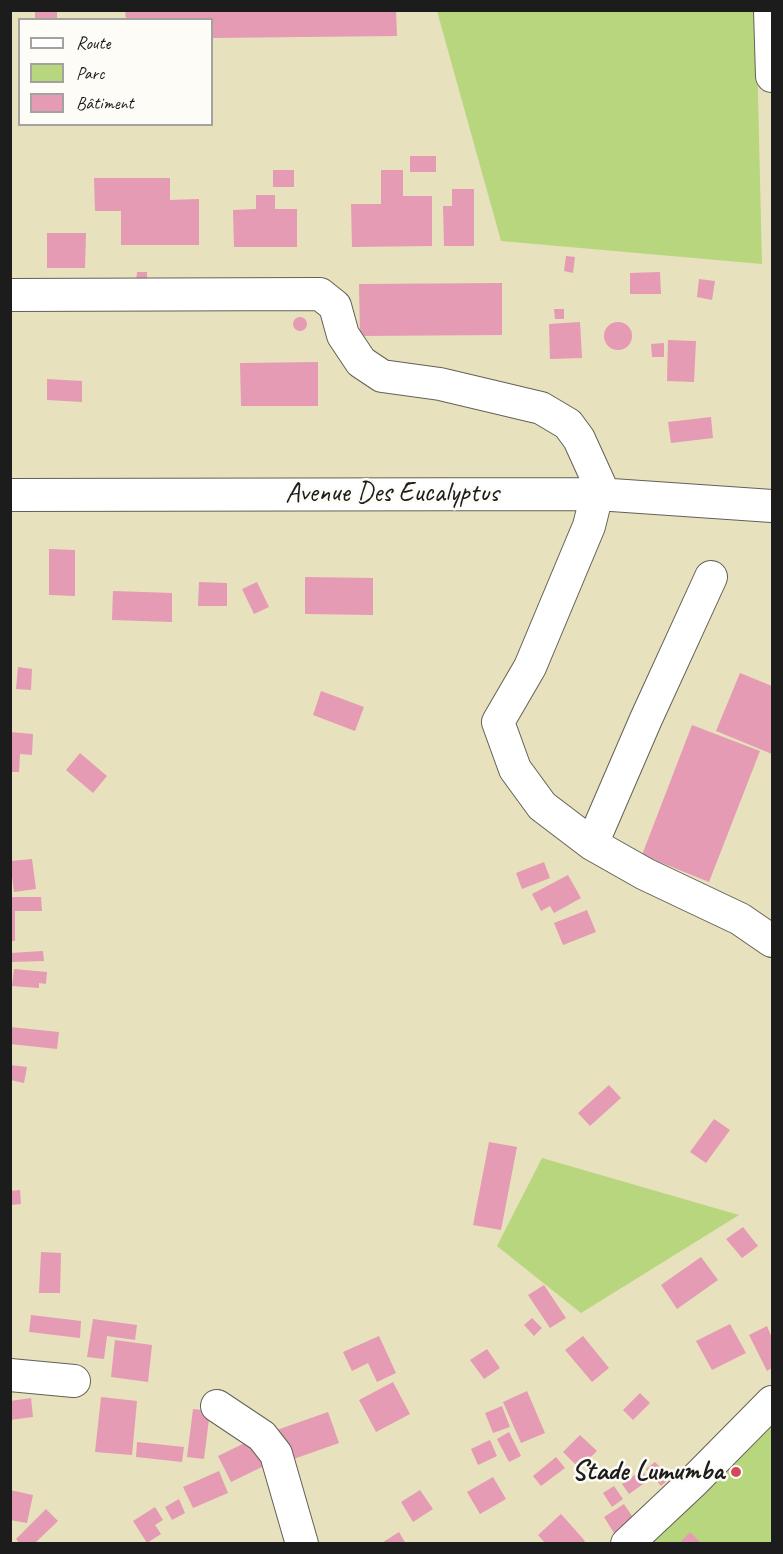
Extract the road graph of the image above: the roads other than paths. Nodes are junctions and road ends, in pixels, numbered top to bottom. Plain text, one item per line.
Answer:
1 (770, 10) edge
2 (772, 75) edge
3 (10, 295) edge
4 (600, 494) junction
5 (10, 495) edge
6 (772, 506) edge
7 (711, 577) dead end
8 (592, 844) junction
9 (772, 941) edge
10 (10, 1375) edge
11 (74, 1381) dead end
12 (772, 1402) edge
13 (218, 1406) dead end
14 (302, 1544) edge
15 (627, 1544) edge

1 - 2 street
3 - 4 street
4 - 5 street, Avenue Des Eucalyptus
4 - 6 street, Avenue Des Eucalyptus
4 - 8 street
7 - 8 street
8 - 9 street
10 - 11 street
12 - 15 street
13 - 14 street

